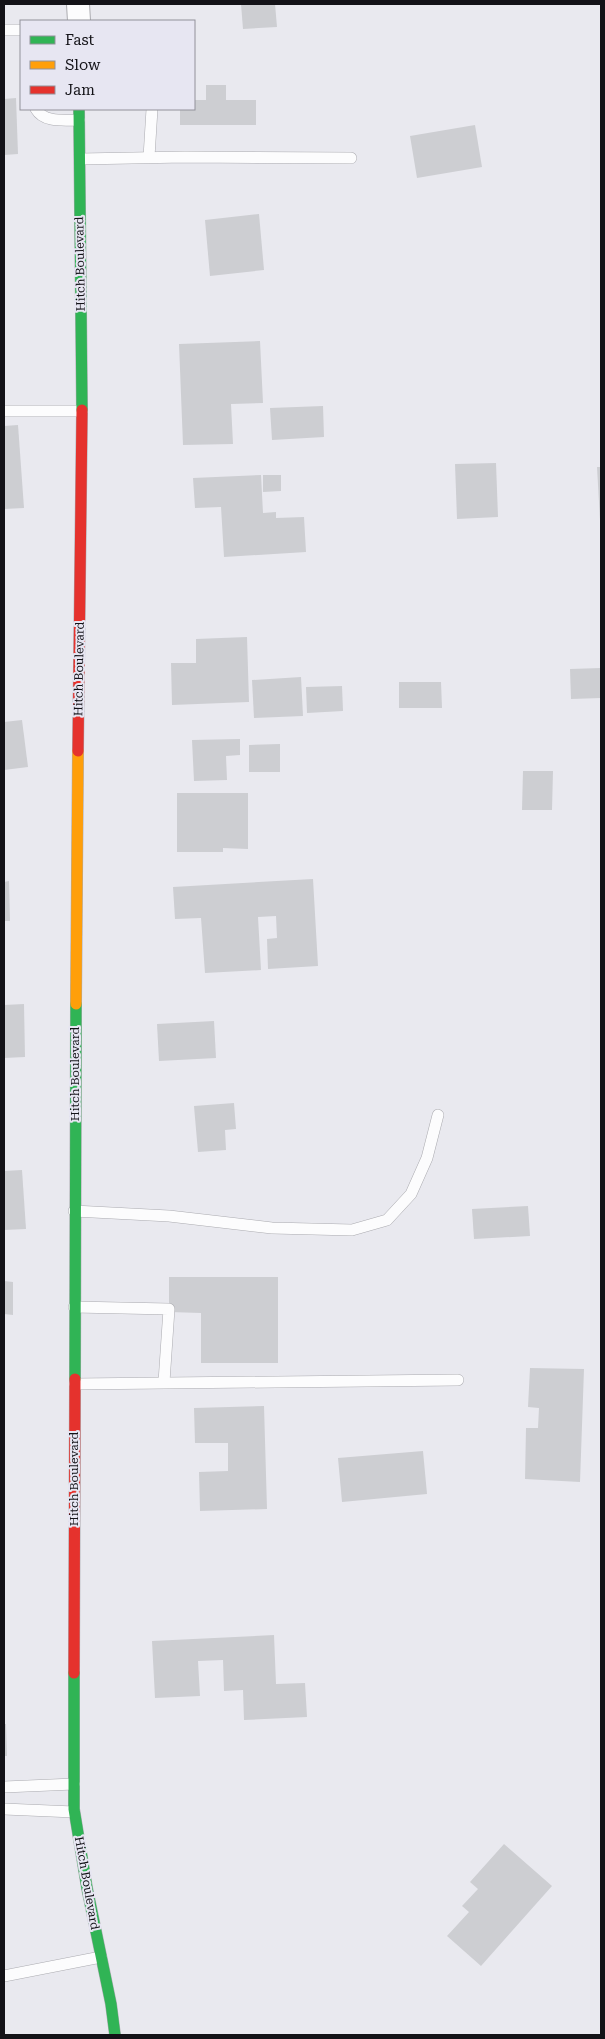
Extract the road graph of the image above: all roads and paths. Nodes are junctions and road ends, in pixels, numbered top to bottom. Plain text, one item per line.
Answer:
1 (78, 4) edge
2 (78, 20) edge
3 (4, 30) edge
4 (20, 30) edge
5 (37, 110) edge
6 (152, 110) edge
7 (78, 114) edge
8 (149, 157) junction
9 (351, 158) dead end
10 (78, 159) junction
11 (4, 411) edge
12 (82, 411) junction
13 (438, 1115) dead end
14 (74, 1211) junction
15 (74, 1307) junction
16 (458, 1380) dead end
17 (164, 1382) junction
18 (74, 1384) junction
19 (74, 1784) junction
20 (4, 1787) edge
21 (4, 1809) edge
22 (75, 1812) junction
23 (102, 1957) junction
24 (4, 1976) edge
25 (115, 2035) edge

1 - 2 street
3 - 4 lane
5 - 7 lane
6 - 8 lane
7 - 10 street, Hitch Boulevard
8 - 9 lane
8 - 10 lane
10 - 12 street, Hitch Boulevard
11 - 12 lane
12 - 14 street, Hitch Boulevard
13 - 14 lane
14 - 15 street, Hitch Boulevard
15 - 17 lane
15 - 18 street, Hitch Boulevard
16 - 17 lane
17 - 18 lane
18 - 19 street, Hitch Boulevard
19 - 20 lane
19 - 22 street, Hitch Boulevard
21 - 22 lane
22 - 23 street, Hitch Boulevard
23 - 24 lane
23 - 25 street, Hitch Boulevard

